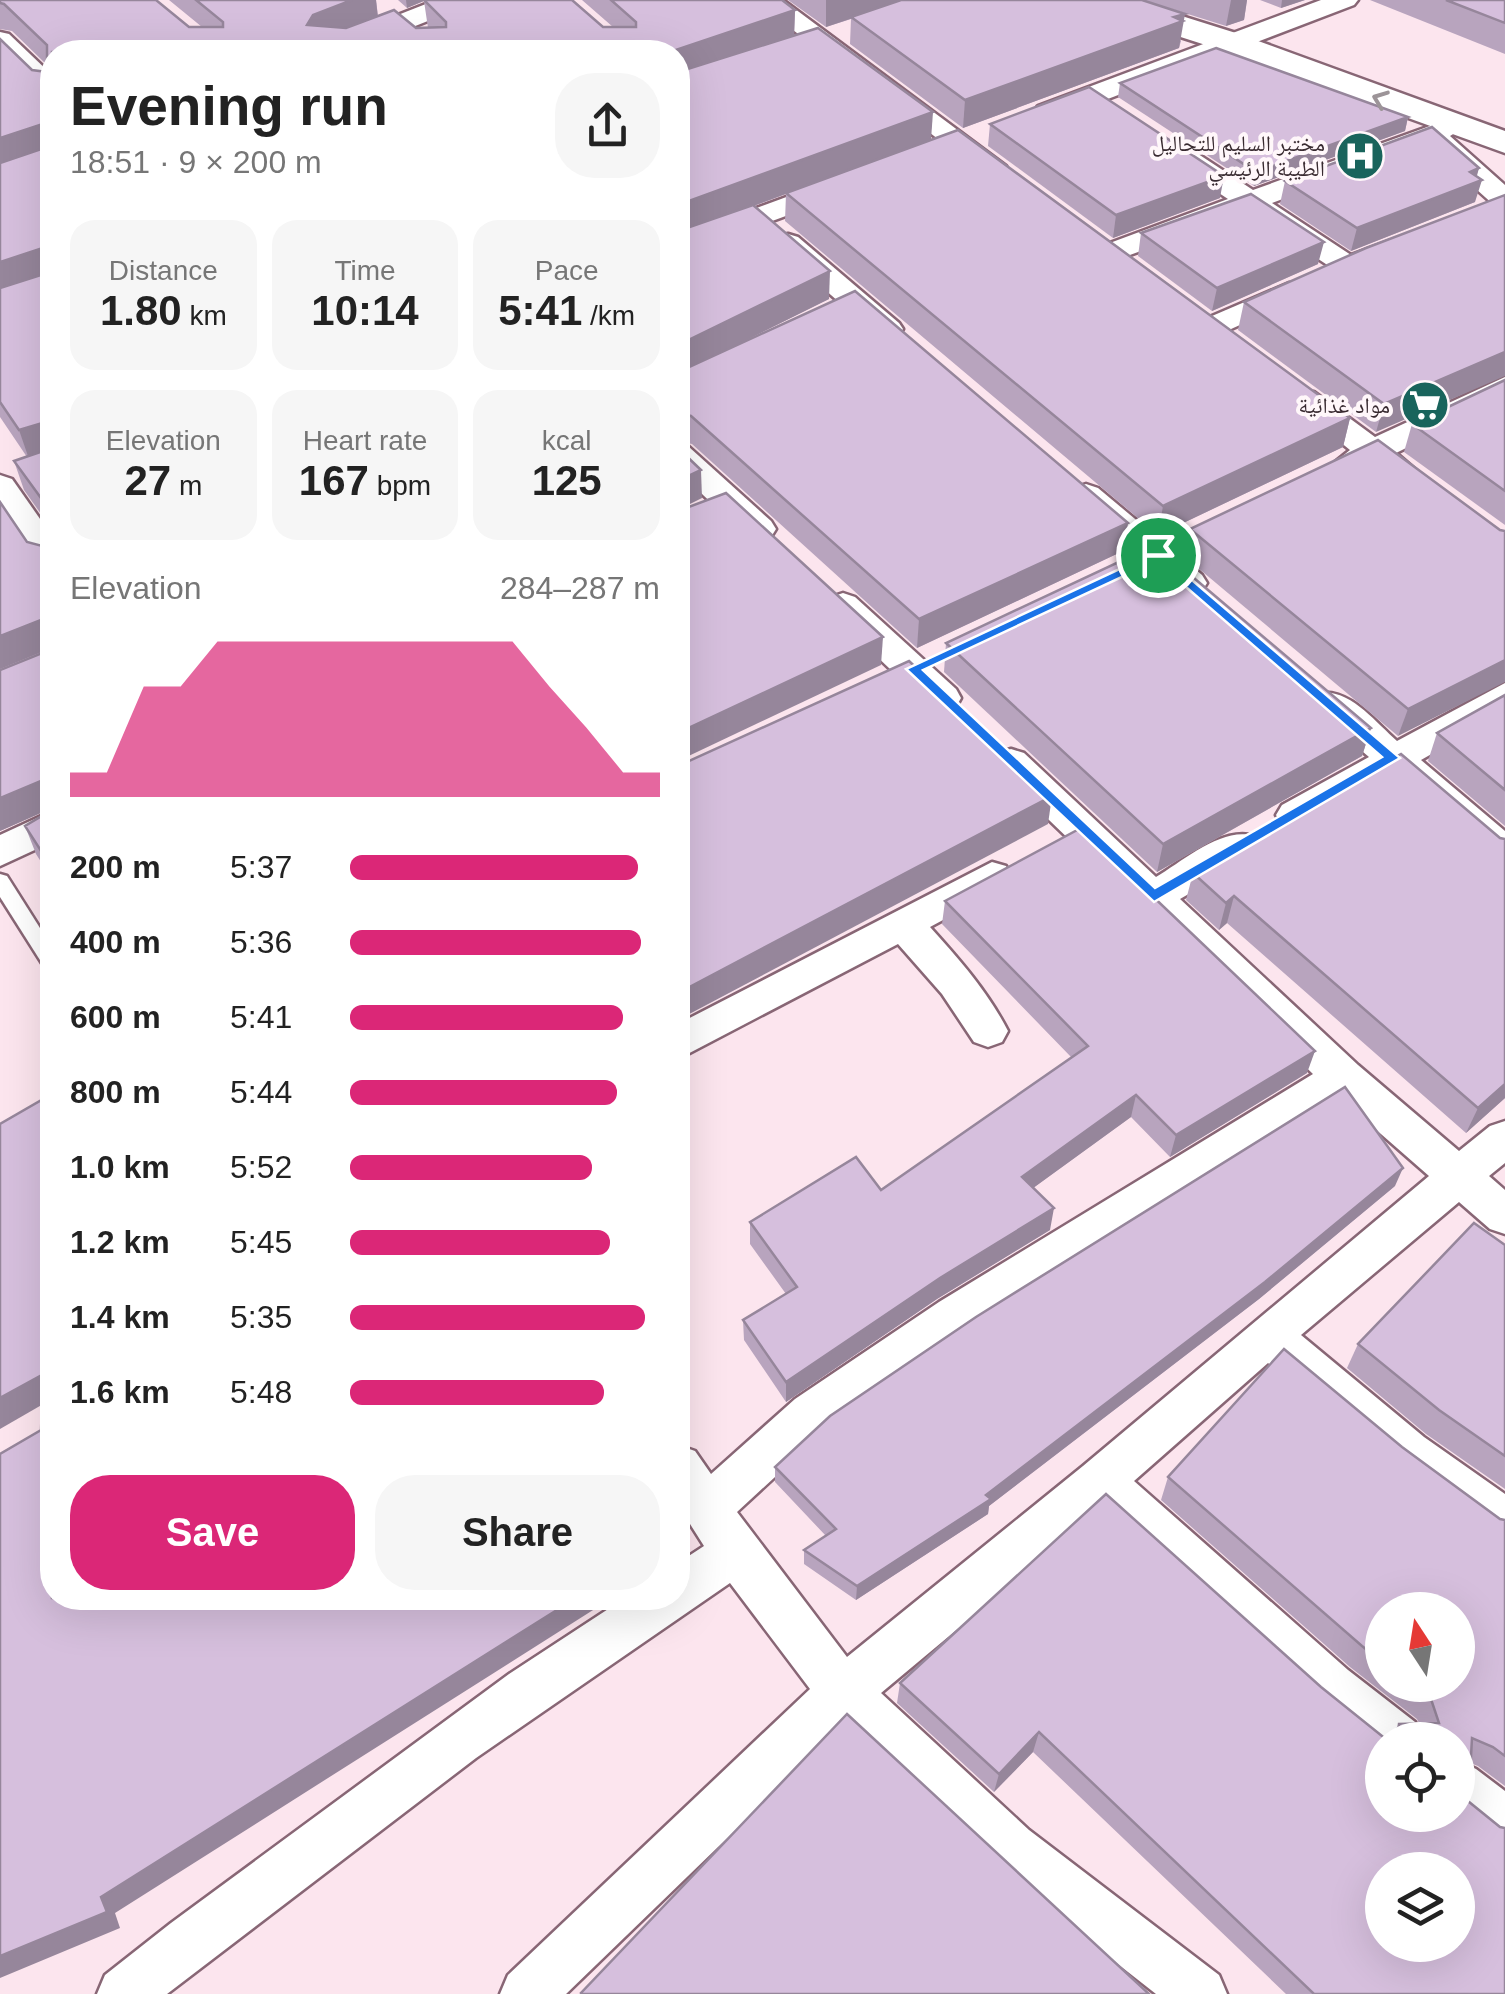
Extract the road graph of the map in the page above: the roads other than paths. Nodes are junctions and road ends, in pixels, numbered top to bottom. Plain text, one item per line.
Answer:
1 (378, 0) edge
2 (459, 0) edge
3 (766, 0) edge
4 (1098, 0) edge
5 (1345, 0) edge
6 (400, 23) junction
7 (856, 29) dead end
8 (0, 40) edge
9 (358, 40) edge
10 (420, 40) edge
11 (820, 41) junction
12 (1227, 42) junction
13 (784, 53) edge
14 (40, 78) edge
15 (1092, 96) junction
16 (1123, 117) edge
17 (1027, 120) edge
18 (1441, 130) junction
19 (994, 132) edge
20 (1154, 138) edge
21 (962, 143) junction
22 (1505, 144) edge
23 (924, 156) edge
24 (869, 176) edge
25 (1021, 187) edge
26 (1248, 200) junction
27 (1499, 206) edge
28 (756, 216) junction
29 (1080, 231) edge
30 (1418, 239) edge
31 (690, 242) edge
32 (1109, 253) junction
33 (1348, 266) junction
34 (1138, 274) edge
35 (856, 302) junction
36 (1180, 306) edge
37 (820, 320) edge
38 (1208, 328) junction
39 (1238, 350) edge
40 (915, 352) edge
41 (1283, 384) edge
42 (1505, 388) edge
43 (1372, 452) junction
44 (690, 465) edge
45 (35, 471) edge
46 (1059, 472) edge
47 (1318, 478) edge
48 (0, 485) edge
49 (1430, 493) edge
50 (730, 502) junction
51 (695, 519) edge
52 (1193, 538) edge
53 (40, 543) edge
54 (786, 554) edge
55 (1158, 555) junction
56 (1122, 572) edge
57 (814, 580) edge
58 (1213, 602) edge
59 (948, 653) edge
60 (896, 677) junction
61 (1309, 685) edge
62 (1505, 696) edge
63 (1393, 758) junction
64 (40, 831) edge
65 (1049, 846) junction
66 (0, 852) edge
67 (1505, 852) edge
68 (0, 881) edge
69 (1154, 896) junction
70 (904, 924) junction
71 (40, 944) edge
72 (988, 1031) dead end
73 (690, 1037) edge
74 (1342, 1076) junction
75 (1505, 1138) edge
76 (1459, 1178) junction
77 (1505, 1216) edge
78 (1268, 1335) junction
79 (1100, 1481) junction
80 (690, 1484) edge
81 (706, 1509) junction
82 (1505, 1522) edge
83 (736, 1552) junction
84 (690, 1582) edge
85 (647, 1610) edge
86 (843, 1692) junction
87 (1375, 1722) edge
88 (1475, 1800) edge
89 (1505, 1824) edge
90 (152, 1985) edge
91 (528, 1994) edge
92 (1200, 1994) edge

1 - 6 street
2 - 6 street
3 - 11 street
4 - 12 street
5 - 12 street
6 - 9 street
6 - 10 street
7 - 11 street
8 - 14 street
11 - 13 street
11 - 21 street
12 - 15 street
18 -> 12 street
15 - 16 street
15 - 17 street
18 - 22 street
18 - 26 street
18 - 27 street
19 - 21 street
20 - 26 street
21 - 23 street
21 - 25 street
24 - 28 street
26 - 32 street
26 - 33 street
28 - 31 street
28 - 35 street
29 - 32 street
30 - 33 street
32 - 34 street
33 - 38 street
35 - 37 street
35 - 40 street
36 - 38 street
38 - 39 street
41 - 43 street
42 - 43 street
43 - 47 street
43 - 49 street
44 - 50 street
45 - 48 street
46 - 55 street
48 - 53 street
50 - 51 street
50 - 54 street
52 - 55 street
55 - 56 street
55 - 58 street
57 - 60 street
59 - 60 street
60 - 65 street
61 - 63 street
62 - 63 street
63 - 67 street
63 - 69 street
64 - 66 street
65 - 69 street
65 - 70 street
68 - 71 lane
69 - 74 street
70 - 72 street
70 - 73 street
74 - 76 street
74 - 81 street
75 - 76 street
76 - 77 street
76 - 78 street
78 - 79 street
78 - 82 street
79 - 86 street
79 - 87 street
80 - 81 street
81 - 83 street
83 - 84 street
83 - 86 street
85 - 90 street
86 - 91 street
86 - 92 street
88 - 89 street

